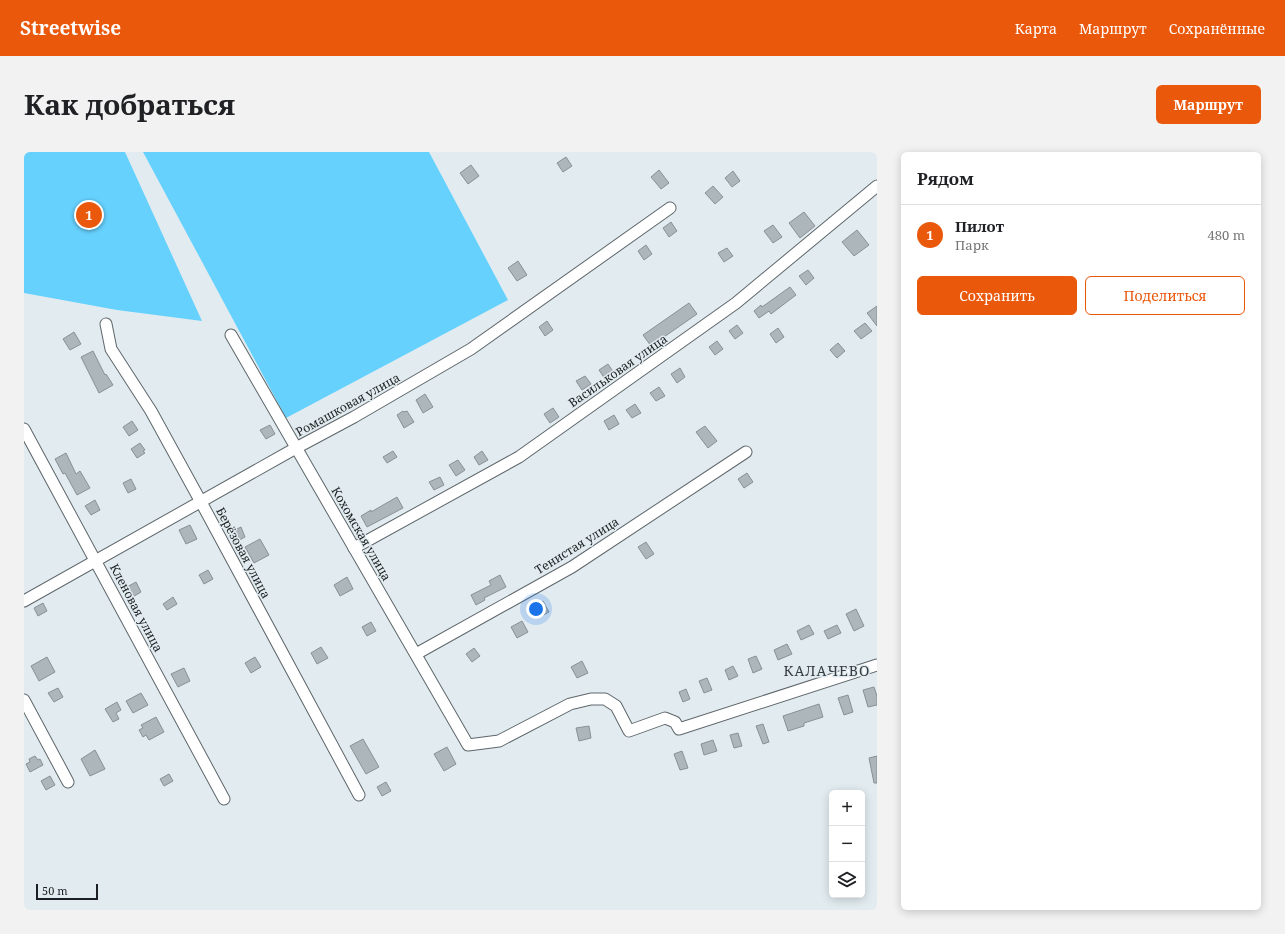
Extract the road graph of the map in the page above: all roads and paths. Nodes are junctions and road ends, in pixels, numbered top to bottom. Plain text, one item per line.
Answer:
1 (877, 186) edge
2 (670, 208) dead end
3 (106, 324) dead end
4 (231, 335) dead end
5 (24, 429) edge
6 (296, 448) junction
7 (746, 452) dead end
8 (201, 502) junction
9 (354, 548) junction
10 (95, 561) junction
11 (24, 601) edge
12 (416, 654) junction
13 (877, 665) edge
14 (24, 700) edge
15 (68, 782) dead end
16 (359, 795) dead end
17 (224, 798) dead end

1 - 9 street, Васильковая улица
2 - 6 street, Ромашковая улица
3 - 8 street, Берёзовая улица
4 - 6 street, Кохомская улица
5 - 10 street, Кленовая улица
6 - 8 street, Ромашковая улица
6 - 9 street, Кохомская улица
7 - 12 street, Тенистая улица
8 - 10 street, Ромашковая улица
8 - 16 street, Берёзовая улица
9 - 12 street, Кохомская улица
10 - 11 street, Ромашковая улица
10 - 17 street, Кленовая улица
12 - 13 street, Кохомская улица
14 - 15 street

